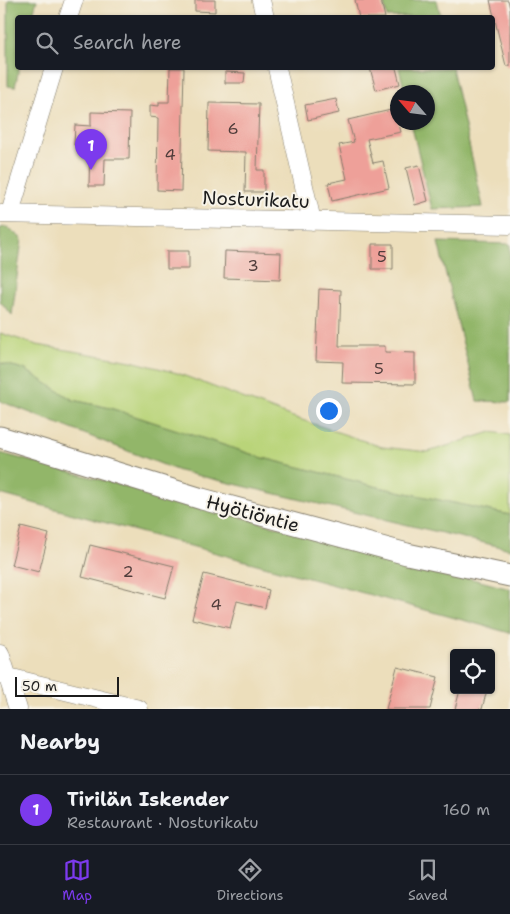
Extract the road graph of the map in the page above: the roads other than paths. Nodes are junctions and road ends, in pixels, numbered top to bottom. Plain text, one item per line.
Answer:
1 (74, 0) edge
2 (261, 0) edge
3 (69, 15) edge
4 (264, 15) edge
5 (53, 70) edge
6 (277, 70) edge
7 (5, 214) edge
8 (312, 222) junction
9 (510, 225) edge
10 (0, 437) edge
11 (510, 576) edge
12 (0, 653) edge
13 (8, 677) junction
14 (18, 709) edge
15 (139, 709) edge

1 - 3 street
2 - 4 street
5 - 7 street
6 - 8 street
7 - 8 street, Nosturikatu
8 - 9 street, Nosturikatu
10 - 11 main road, Hyötiöntie
12 - 13 street
13 - 14 street
13 - 15 street

